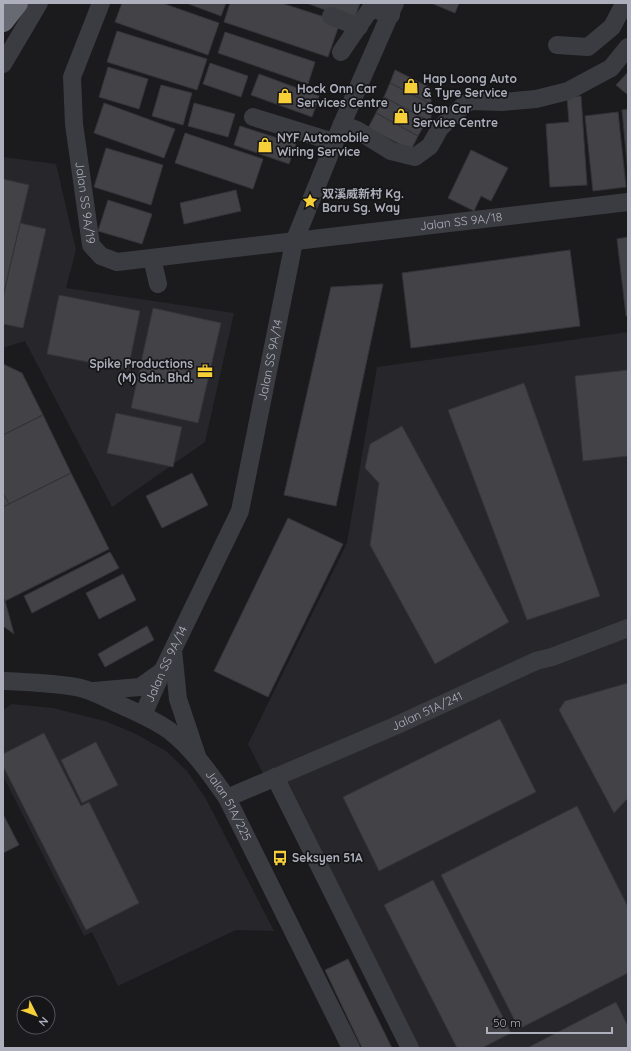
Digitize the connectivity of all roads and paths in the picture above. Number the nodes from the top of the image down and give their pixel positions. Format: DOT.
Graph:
graph roads {
  1 [pos="17,3"];
  2 [pos="39,3"];
  3 [pos="100,3"];
  4 [pos="622,8"];
  5 [pos="393,9"];
  6 [pos="331,16"];
  7 [pos="3,21"];
  8 [pos="359,27"];
  9 [pos="557,45"];
  10 [pos="628,47"];
  11 [pos="341,52"];
  12 [pos="3,64"];
  13 [pos="253,117"];
  14 [pos="342,124"];
  15 [pos="334,142"];
  16 [pos="628,202"];
  17 [pos="294,242"];
  18 [pos="152,258"];
  19 [pos="158,284"];
  20 [pos="628,628"];
  21 [pos="173,650"];
  22 [pos="162,672"];
  23 [pos="3,682"];
  24 [pos="91,691"];
  25 [pos="143,716"];
  26 [pos="198,760"];
  27 [pos="275,777"];
  28 [pos="228,798"];
  29 [pos="351,1048"];
  30 [pos="410,1048"];
  1 -- 7 [label="highway"];
  2 -- 12 [label="street"];
  3 -- 18 [label="street, Jalan SS 9A/19"];
  4 -- 9 [label="street"];
  5 -- 8 [label="street"];
  5 -- 14 [label="street, Jalan SS 9A/14"];
  6 -- 8 [label="street"];
  8 -- 11 [label="street"];
  10 -- 14 [label="street"];
  13 -- 15 [label="street"];
  14 -- 15 [label="street, Jalan SS 9A/14"];
  15 -- 17 [label="street, Jalan SS 9A/14"];
  16 -- 17 [label="street, Jalan SS 9A/18"];
  17 -- 18 [label="street, Jalan SS 9A/19"];
  17 -- 21 [label="street, Jalan SS 9A/14"];
  18 -- 19 [label="street"];
  20 -- 27 [label="street, Jalan 51A/241"];
  21 -- 22 [label="street, Jalan SS 9A/14"];
  21 -- 26 [label="street"];
  22 -- 24 [label="street"];
  22 -- 25 [label="street, Jalan SS 9A/14"];
  23 -- 24 [label="street, Jalan 51A/225"];
  24 -- 25 [label="street, Jalan 51A/225"];
  25 -- 26 [label="street, Jalan 51A/225"];
  26 -- 28 [label="street, Jalan 51A/225"];
  27 -- 28 [label="street, Jalan 51A/241"];
  27 -- 30 [label="street"];
  28 -- 29 [label="street, Jalan 51A/225"];
}
